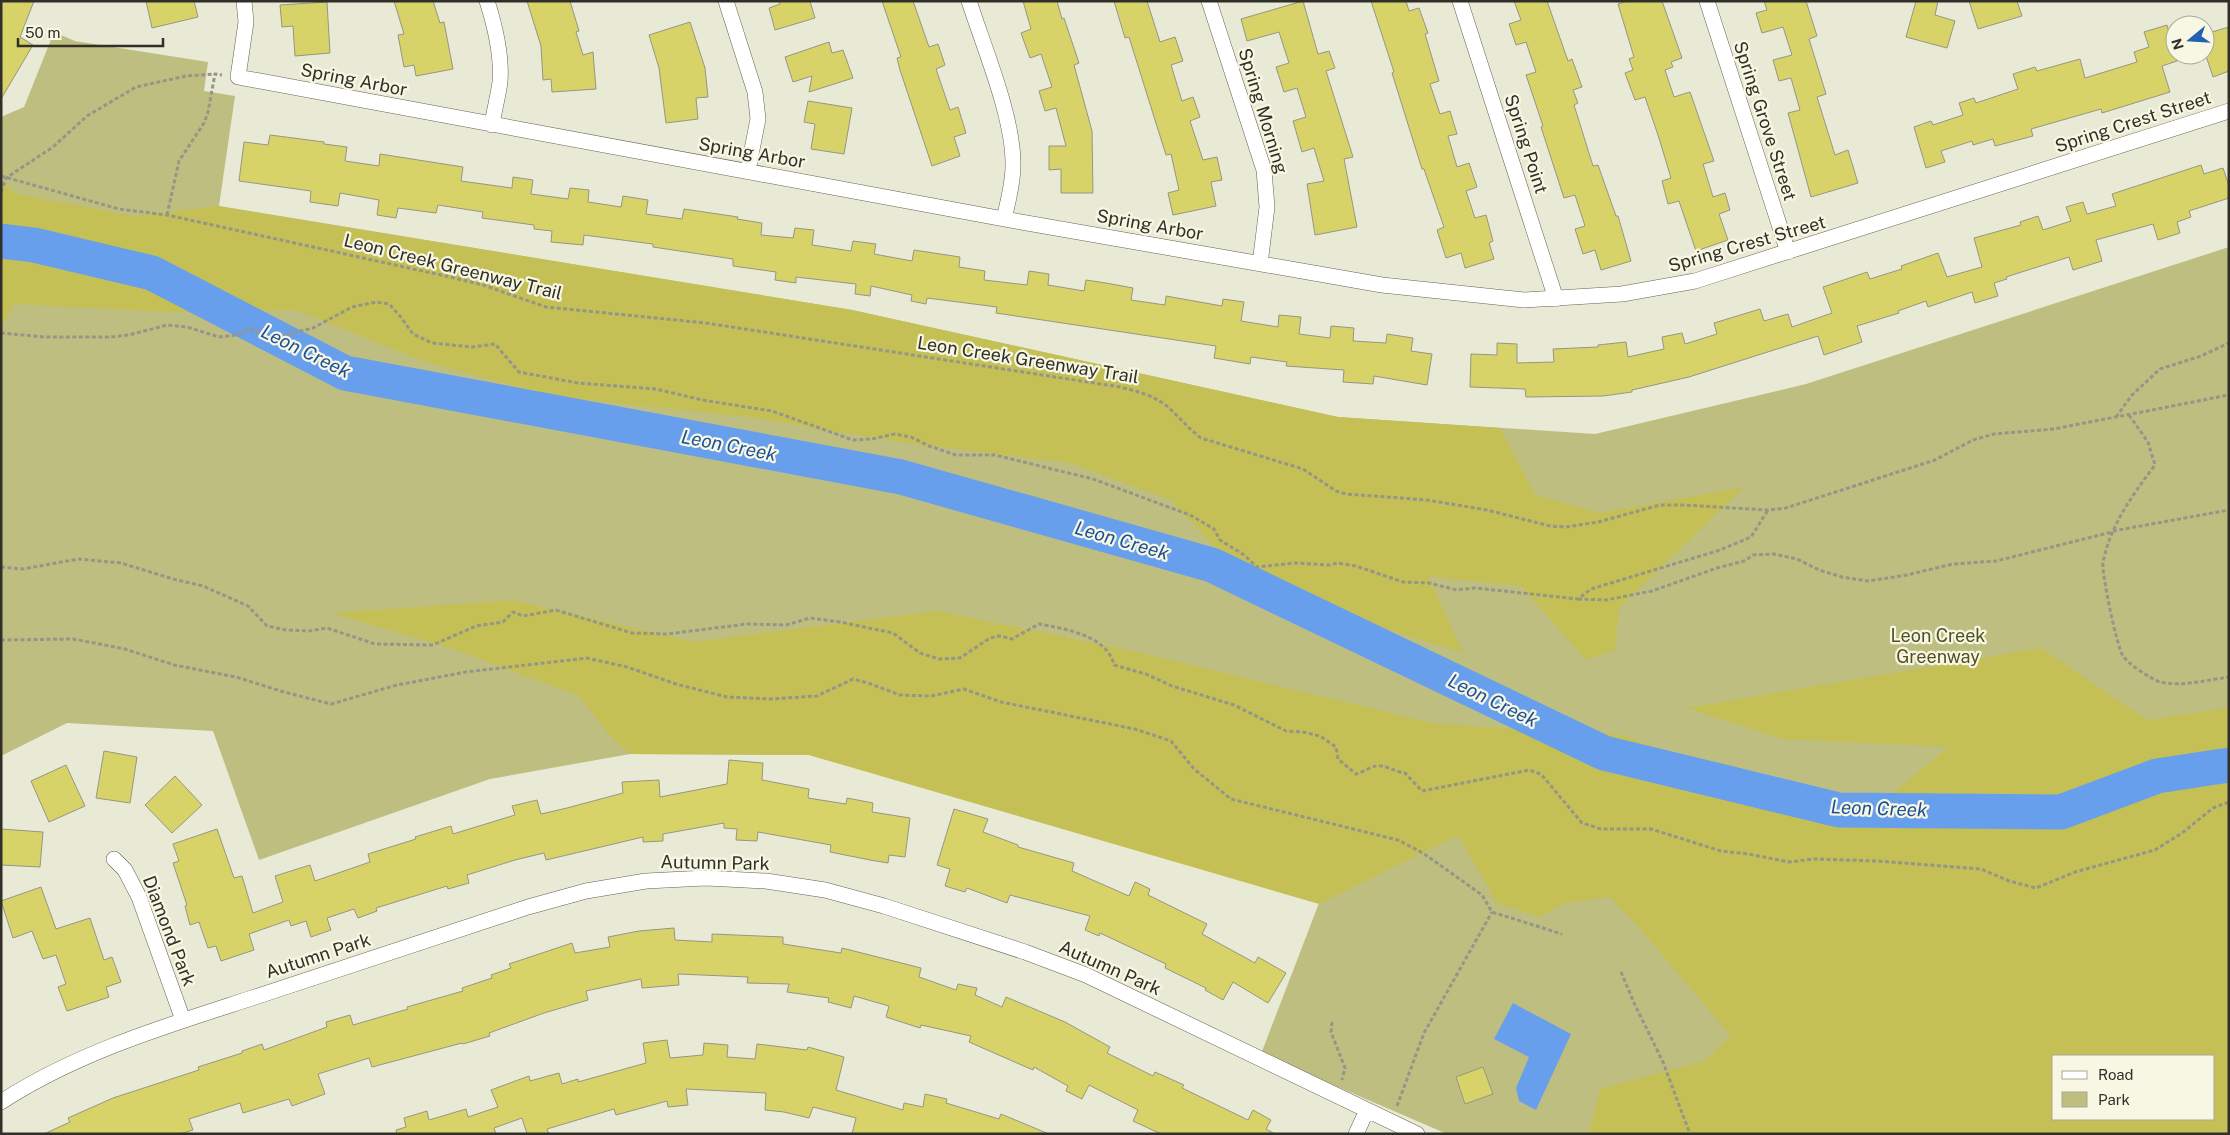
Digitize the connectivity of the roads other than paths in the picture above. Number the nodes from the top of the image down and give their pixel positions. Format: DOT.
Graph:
graph roads {
  1 [pos="244,1"];
  2 [pos="487,1"];
  3 [pos="726,1"];
  4 [pos="969,1"];
  5 [pos="1209,1"];
  6 [pos="1460,1"];
  7 [pos="1707,1"];
  8 [pos="2229,111"];
  9 [pos="492,125"];
  10 [pos="748,170"];
  11 [pos="1004,219"];
  12 [pos="1788,252"];
  13 [pos="1260,264"];
  14 [pos="1556,299"];
  15 [pos="114,859"];
  16 [pos="183,1020"];
  17 [pos="1,1102"];
  18 [pos="1367,1110"];
  19 [pos="1356,1134"];
  20 [pos="1417,1134"];
  1 -- 9 [label="street, Spring Arbor"];
  2 -- 9 [label="street"];
  3 -- 10 [label="street"];
  4 -- 11 [label="street"];
  5 -- 13 [label="street, Spring Morning"];
  6 -- 14 [label="street, Spring Point"];
  7 -- 12 [label="street, Spring Grove Street"];
  8 -- 12 [label="street, Spring Crest Street"];
  9 -- 10 [label="street, Spring Arbor"];
  10 -- 11 [label="street, Spring Arbor"];
  11 -- 13 [label="street, Spring Arbor"];
  12 -- 14 [label="street, Spring Crest Street"];
  13 -- 14 [label="street, Spring Crest Street"];
  15 -- 16 [label="street, Diamond Park"];
  16 -- 17 [label="street, Autumn Park"];
  16 -- 18 [label="street, Autumn Park"];
  18 -- 19 [label="street"];
  18 -- 20 [label="street, Autumn Park"];
}
